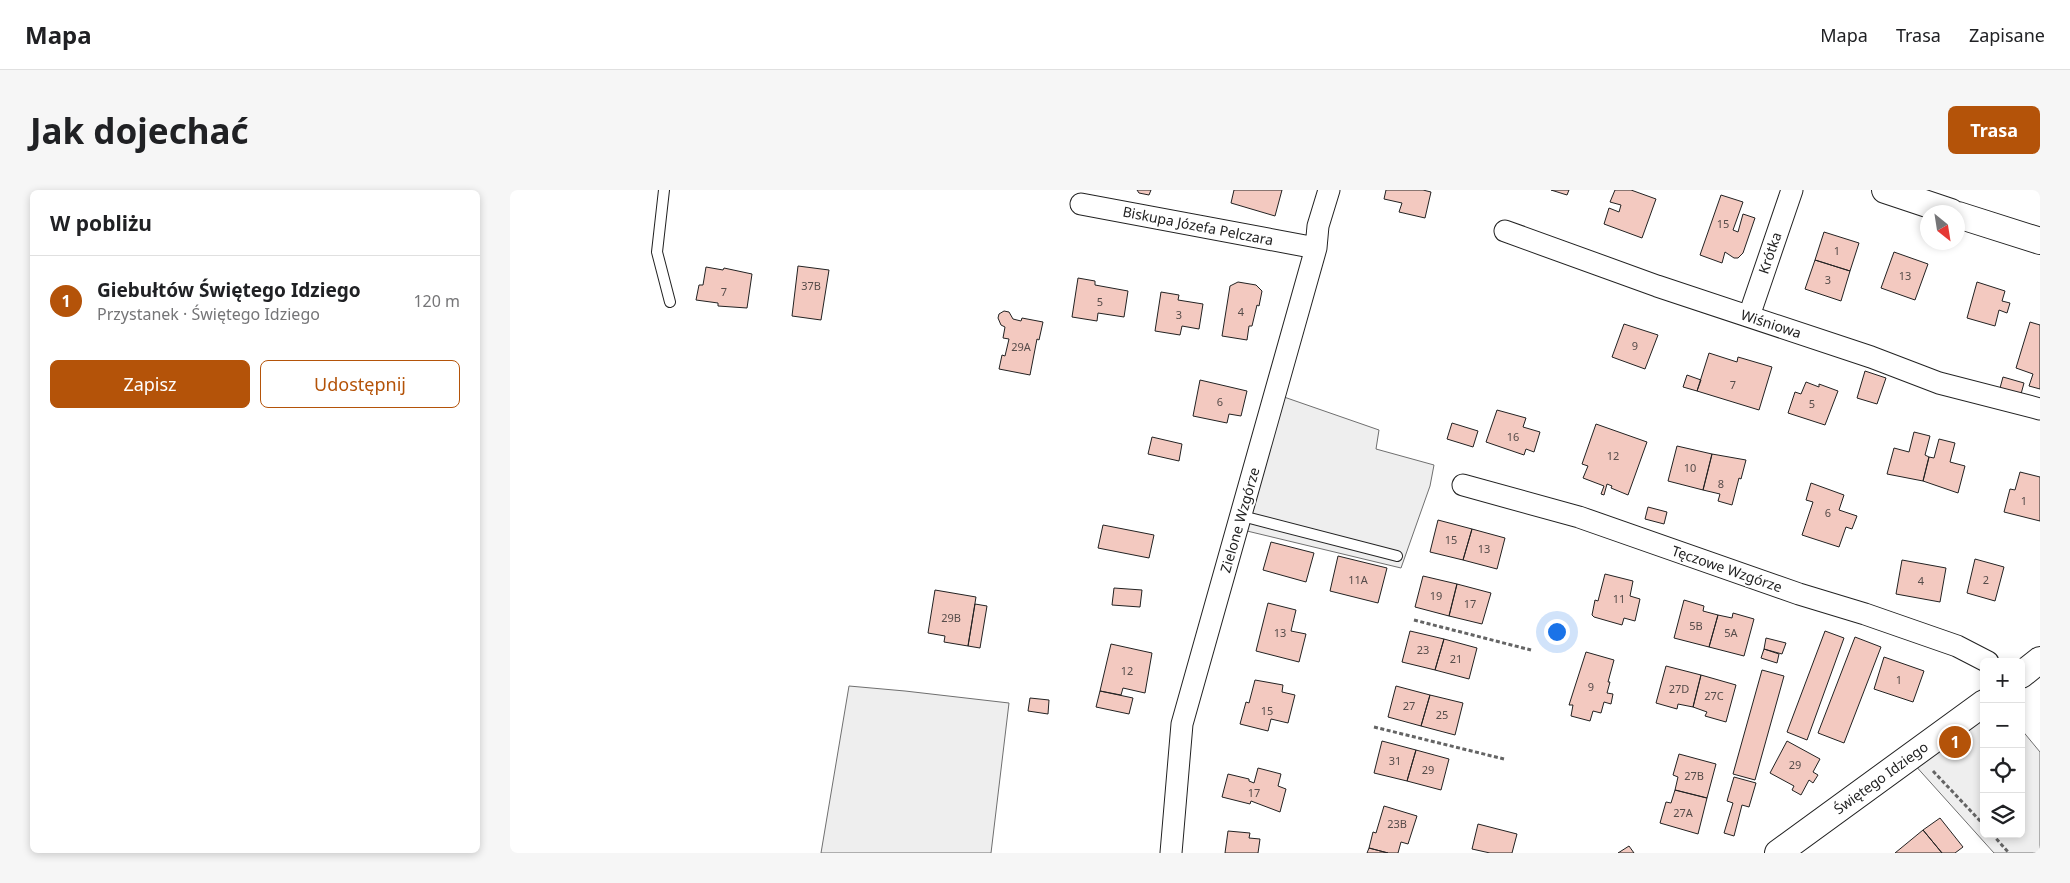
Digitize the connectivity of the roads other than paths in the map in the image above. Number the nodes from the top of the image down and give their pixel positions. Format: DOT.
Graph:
graph roads {
  1 [pos="664,190"];
  2 [pos="1329,190"];
  3 [pos="1792,190"];
  4 [pos="1885,190"];
  5 [pos="1081,204"];
  6 [pos="1930,205"];
  7 [pos="1965,217"];
  8 [pos="1505,231"];
  9 [pos="2040,241"];
  10 [pos="1316,248"];
  11 [pos="670,302"];
  12 [pos="1749,316"];
  13 [pos="2040,409"];
  14 [pos="1463,485"];
  15 [pos="1242,516"];
  16 [pos="1397,556"];
  17 [pos="1980,658"];
  18 [pos="2040,660"];
  19 [pos="2025,673"];
  20 [pos="1980,706"];
  21 [pos="1171,853"];
  22 [pos="1778,853"];
  1 -- 11 [label="lane"];
  2 -- 10 [label="street, Zielone Wzgórze"];
  3 -- 12 [label="street, Krótka"];
  4 -- 6 [label="street"];
  5 -- 10 [label="street, Biskupa Józefa Pelczara"];
  7 -- 9 [label="street"];
  8 -- 12 [label="street, Wiśniowa"];
  10 -- 15 [label="street, Zielone Wzgórze"];
  12 -- 13 [label="street, Wiśniowa"];
  14 -- 17 [label="street, Tęczowe Wzgórze"];
  15 -- 16 [label="lane"];
  15 -- 21 [label="street, Zielone Wzgórze"];
  18 -- 19 [label="street"];
  20 -- 22 [label="street, Świętego Idziego"];
}
